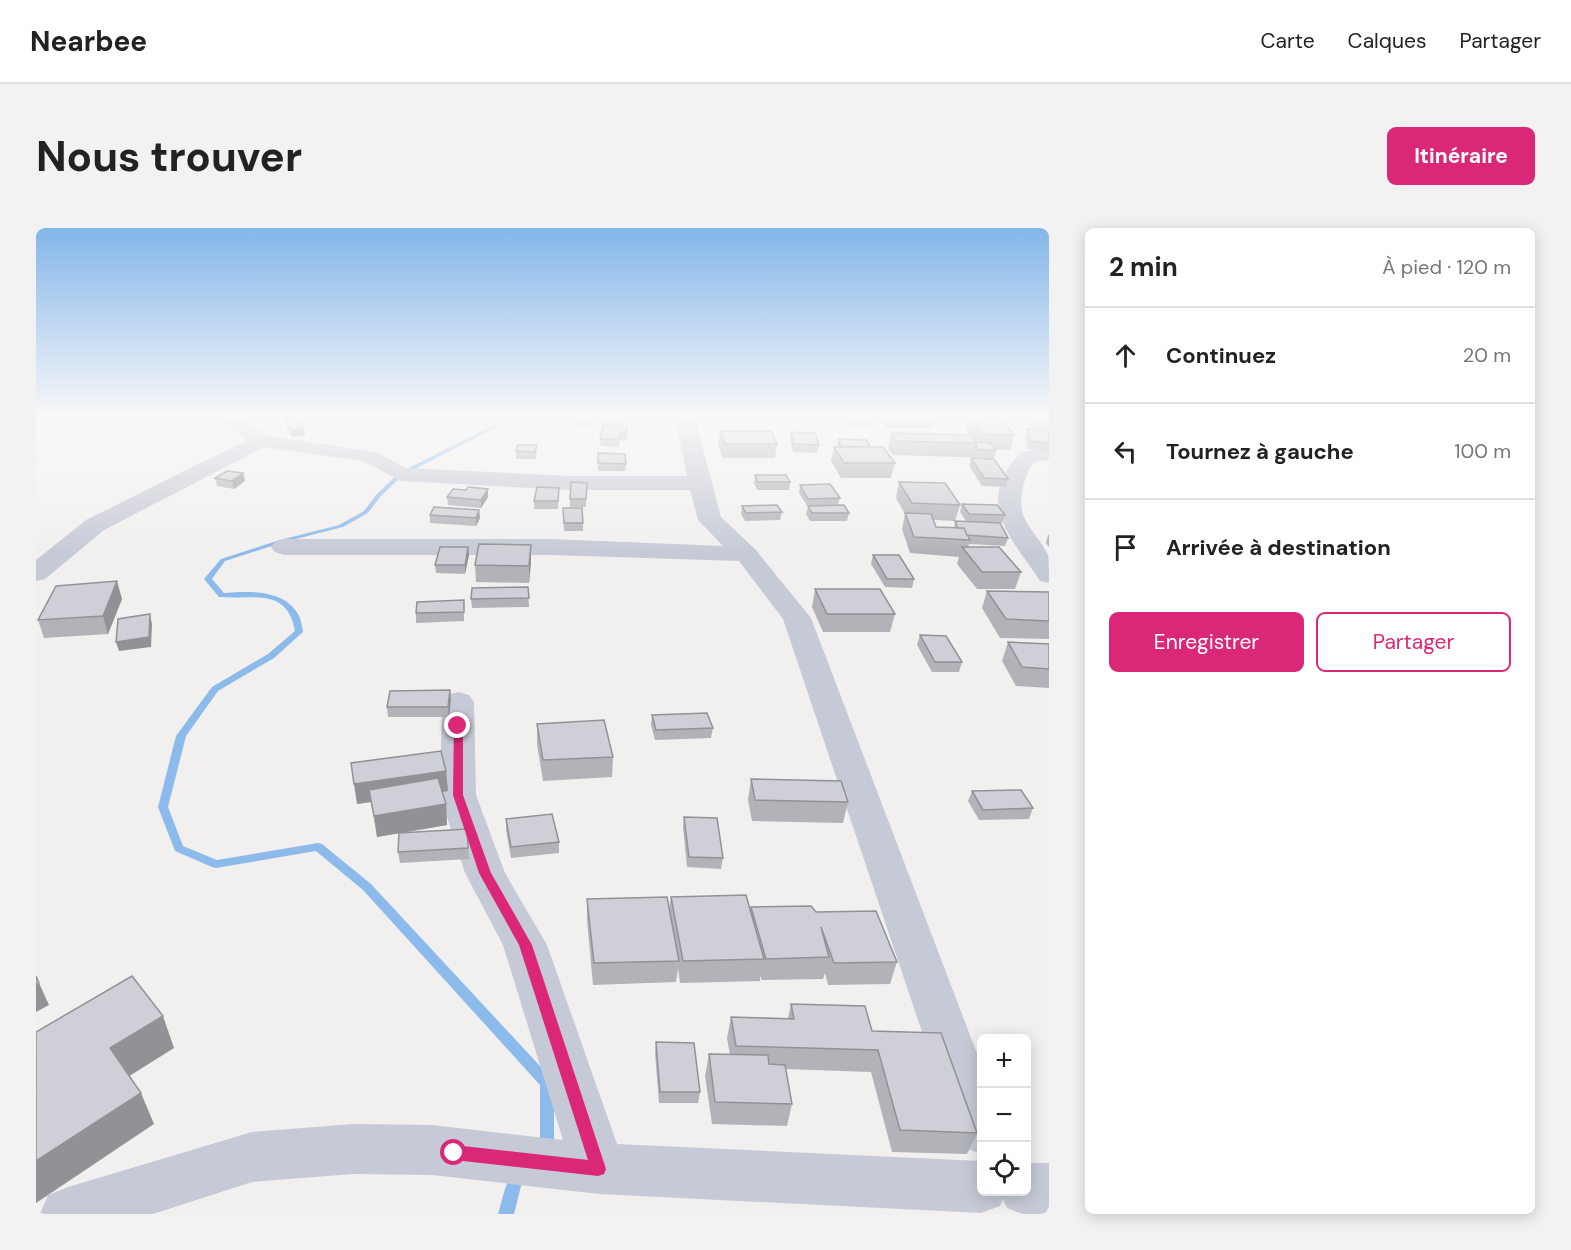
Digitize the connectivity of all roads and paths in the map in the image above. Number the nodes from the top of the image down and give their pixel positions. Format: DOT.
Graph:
graph roads {
  1 [pos="221,461"];
  2 [pos="378,461"];
  3 [pos="694,461"];
  4 [pos="1022,461"];
  5 [pos="699,483"];
  6 [pos="284,547"];
  7 [pos="746,554"];
  8 [pos="36,573"];
  9 [pos="1049,575"];
  10 [pos="458,702"];
  11 [pos="977,1119"];
  12 [pos="581,1166"];
  13 [pos="977,1187"];
  14 [pos="1031,1189"];
  15 [pos="1049,1189"];
  16 [pos="68,1214"];
  1 -- 8 [label="street"];
  2 -- 5 [label="street"];
  3 -- 5 [label="street"];
  4 -- 9 [label="street"];
  5 -- 7 [label="street"];
  6 -- 7 [label="street"];
  7 -- 11 [label="street"];
  10 -- 12 [label="street"];
  12 -- 13 [label="street"];
  12 -- 16 [label="street"];
  14 -- 15 [label="street"];
}
